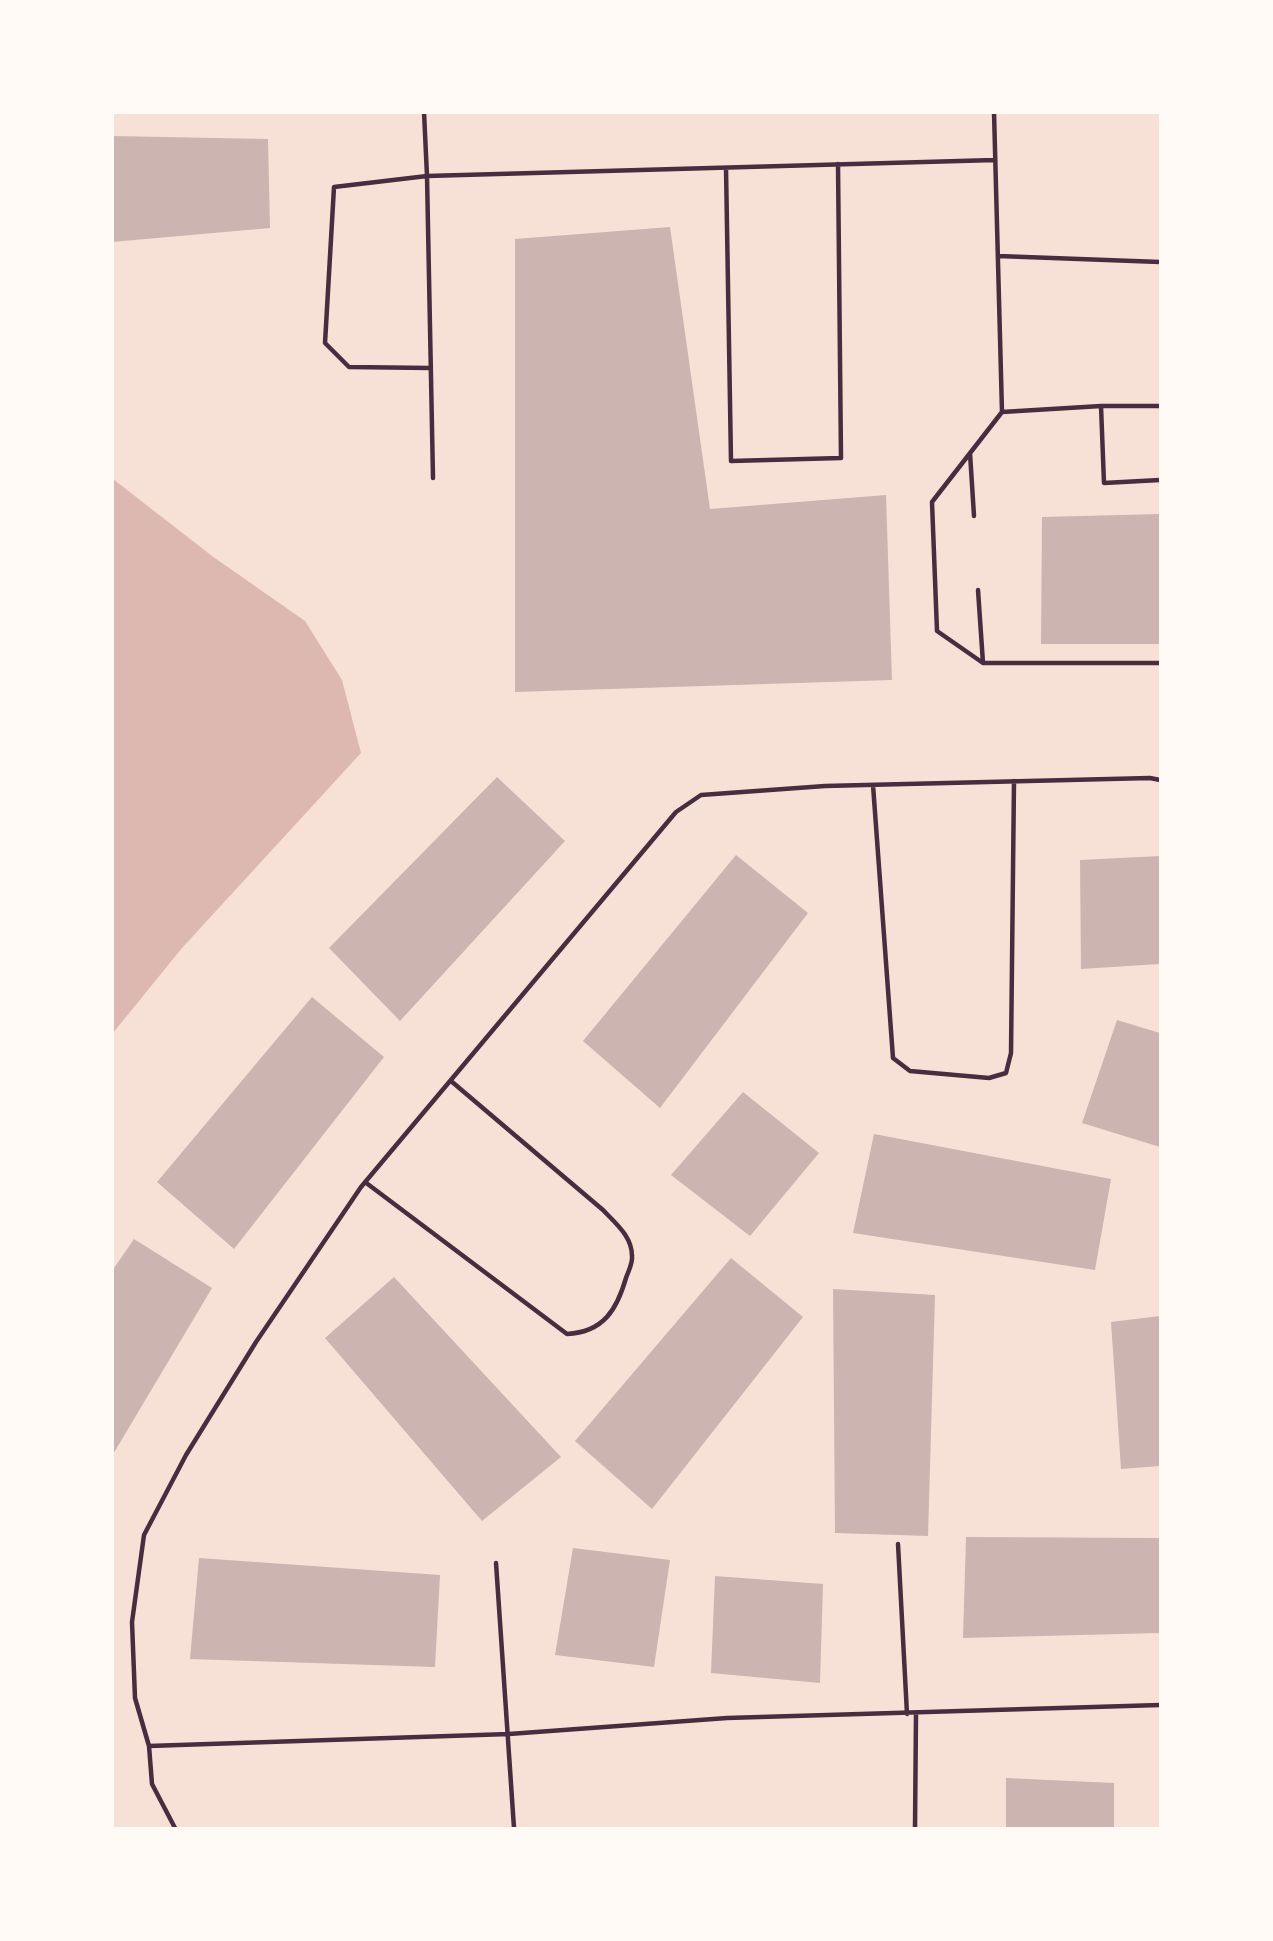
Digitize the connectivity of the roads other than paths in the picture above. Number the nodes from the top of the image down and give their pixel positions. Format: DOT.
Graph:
graph roads {
  1 [pos="424,112"];
  2 [pos="994,112"];
  3 [pos="996,160"];
  4 [pos="838,164"];
  5 [pos="726,168"];
  6 [pos="427,176"];
  7 [pos="998,256"];
  8 [pos="1161,262"];
  9 [pos="430,368"];
  10 [pos="1101,405"];
  11 [pos="1161,405"];
  12 [pos="1002,412"];
  13 [pos="970,453"];
  14 [pos="433,478"];
  15 [pos="1161,480"];
  16 [pos="974,516"];
  17 [pos="978,590"];
  18 [pos="983,663"];
  19 [pos="1161,663"];
  20 [pos="1161,780"];
  21 [pos="1014,782"];
  22 [pos="873,785"];
  23 [pos="451,1081"];
  24 [pos="365,1182"];
  25 [pos="898,1544"];
  26 [pos="496,1563"];
  27 [pos="1161,1705"];
  28 [pos="907,1714"];
  29 [pos="916,1714"];
  30 [pos="508,1734"];
  31 [pos="149,1746"];
  32 [pos="175,1828"];
  33 [pos="514,1828"];
  34 [pos="915,1828"];
  1 -- 6 [label="lane"];
  2 -- 3 [label="lane"];
  3 -- 4 [label="lane"];
  3 -- 7 [label="lane"];
  4 -- 5 [label="lane"];
  4 -- 5 [label="lane"];
  5 -- 6 [label="lane"];
  6 -- 9 [label="lane"];
  6 -- 9 [label="lane"];
  7 -- 8 [label="lane"];
  7 -- 12 [label="lane"];
  9 -- 14 [label="lane"];
  10 -- 11 [label="lane"];
  10 -- 12 [label="lane"];
  10 -- 15 [label="lane"];
  12 -- 13 [label="lane"];
  13 -- 16 [label="lane"];
  13 -- 18 [label="lane"];
  17 -- 18 [label="lane"];
  18 -- 19 [label="lane"];
  20 -- 21 [label="lane"];
  21 -- 22 [label="lane"];
  21 -- 22 [label="lane"];
  22 -- 23 [label="lane"];
  23 -- 24 [label="lane"];
  23 -- 24 [label="lane"];
  24 -- 31 [label="lane"];
  25 -- 28 [label="lane"];
  26 -- 30 [label="lane"];
  27 -- 29 [label="lane"];
  28 -- 29 [label="lane"];
  28 -- 30 [label="lane"];
  29 -- 34 [label="lane"];
  30 -- 31 [label="lane"];
  30 -- 33 [label="lane"];
  31 -- 32 [label="lane"];
}
